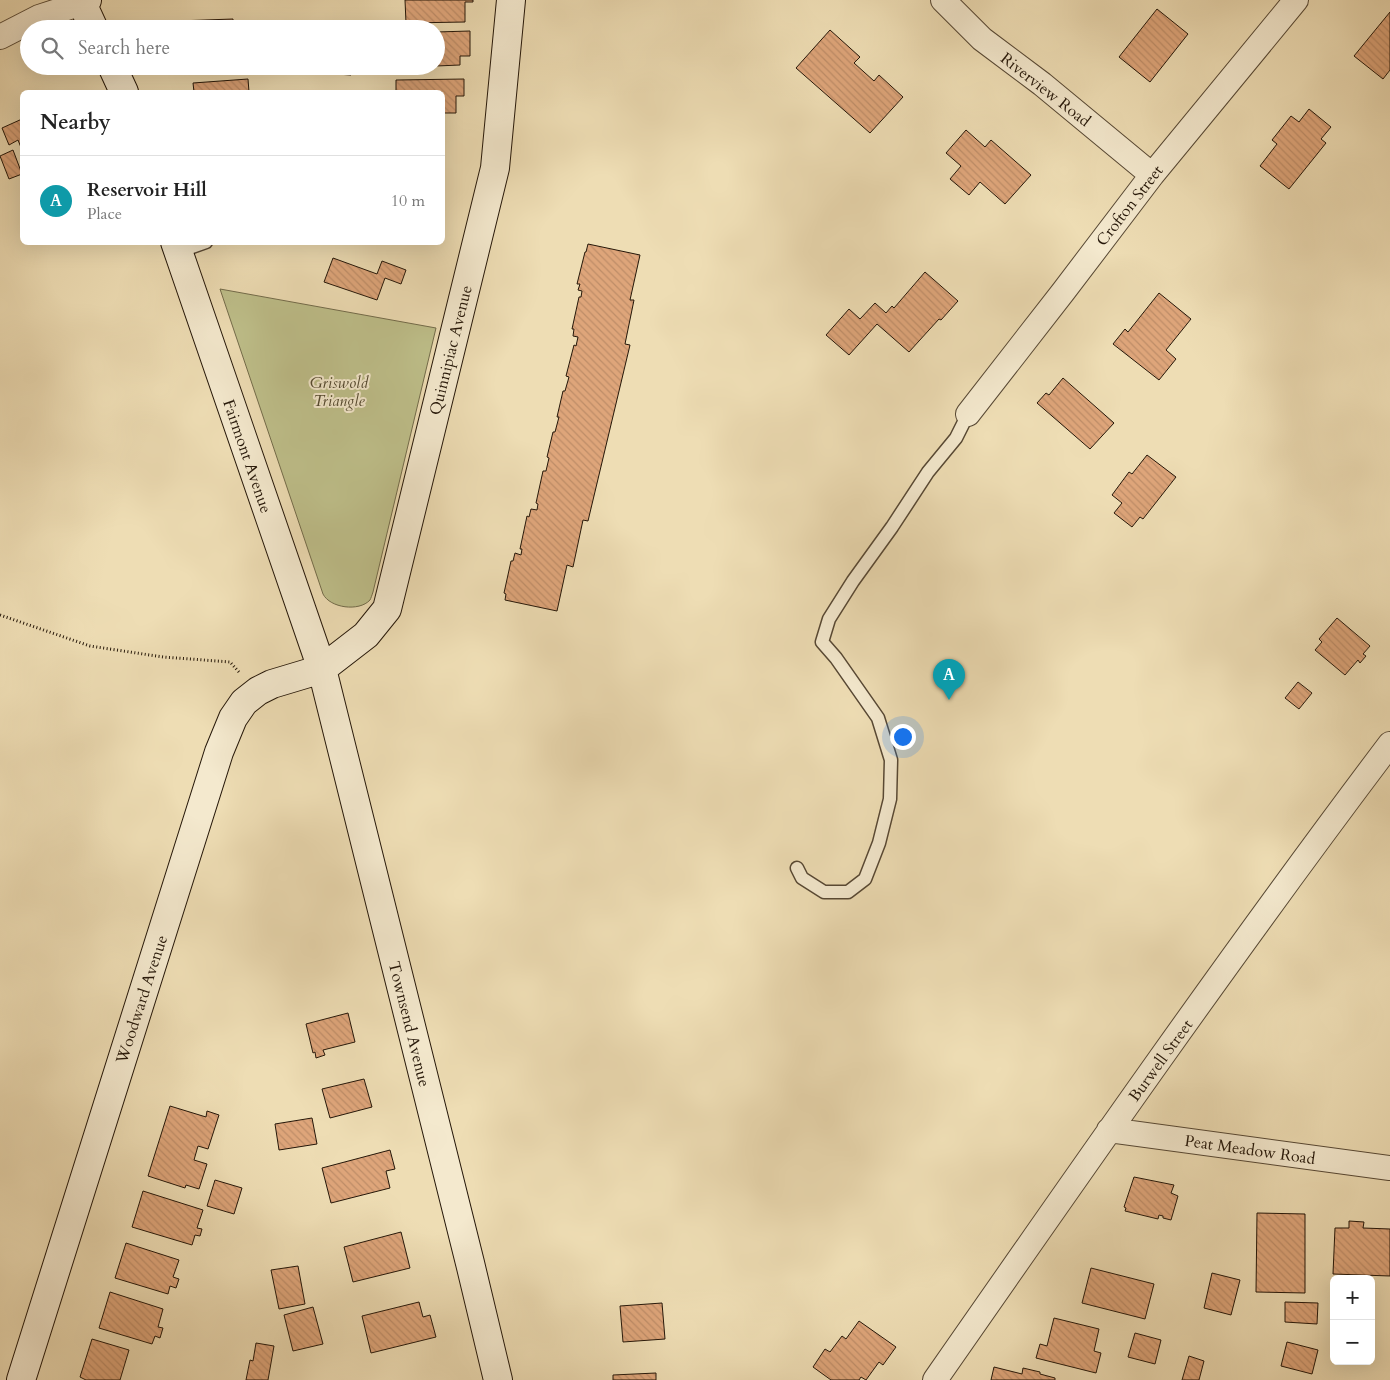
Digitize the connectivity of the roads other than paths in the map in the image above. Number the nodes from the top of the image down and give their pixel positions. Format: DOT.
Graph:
graph roads {
  1 [pos="511,0"];
  2 [pos="943,0"];
  3 [pos="1296,0"];
  4 [pos="84,1"];
  5 [pos="33,20"];
  6 [pos="91,20"];
  7 [pos="20,26"];
  8 [pos="0,36"];
  9 [pos="116,75"];
  10 [pos="123,90"];
  11 [pos="1152,175"];
  12 [pos="177,247"];
  13 [pos="968,414"];
  14 [pos="322,669"];
  15 [pos="1390,744"];
  16 [pos="797,868"];
  17 [pos="1109,1130"];
  18 [pos="1390,1168"];
  19 [pos="21,1380"];
  20 [pos="498,1380"];
  21 [pos="935,1380"];
  1 -- 14 [label="main road, Quinnipiac Avenue"];
  2 -- 11 [label="street, Riverview Road"];
  3 -- 11 [label="street, Crofton Street"];
  4 -- 5 [label="street"];
  4 -- 6 [label="main road"];
  7 -- 8 [label="street"];
  9 -- 10 [label="main road"];
  11 -- 13 [label="street, Crofton Street"];
  12 -- 14 [label="main road, Fairmont Avenue"];
  13 -- 16 [label="lane"];
  14 -- 19 [label="main road, Woodward Avenue"];
  14 -- 20 [label="main road, Townsend Avenue"];
  15 -- 17 [label="street, Burwell Street"];
  17 -- 18 [label="street, Peat Meadow Road"];
  17 -- 21 [label="street, Burwell Street"];
}
